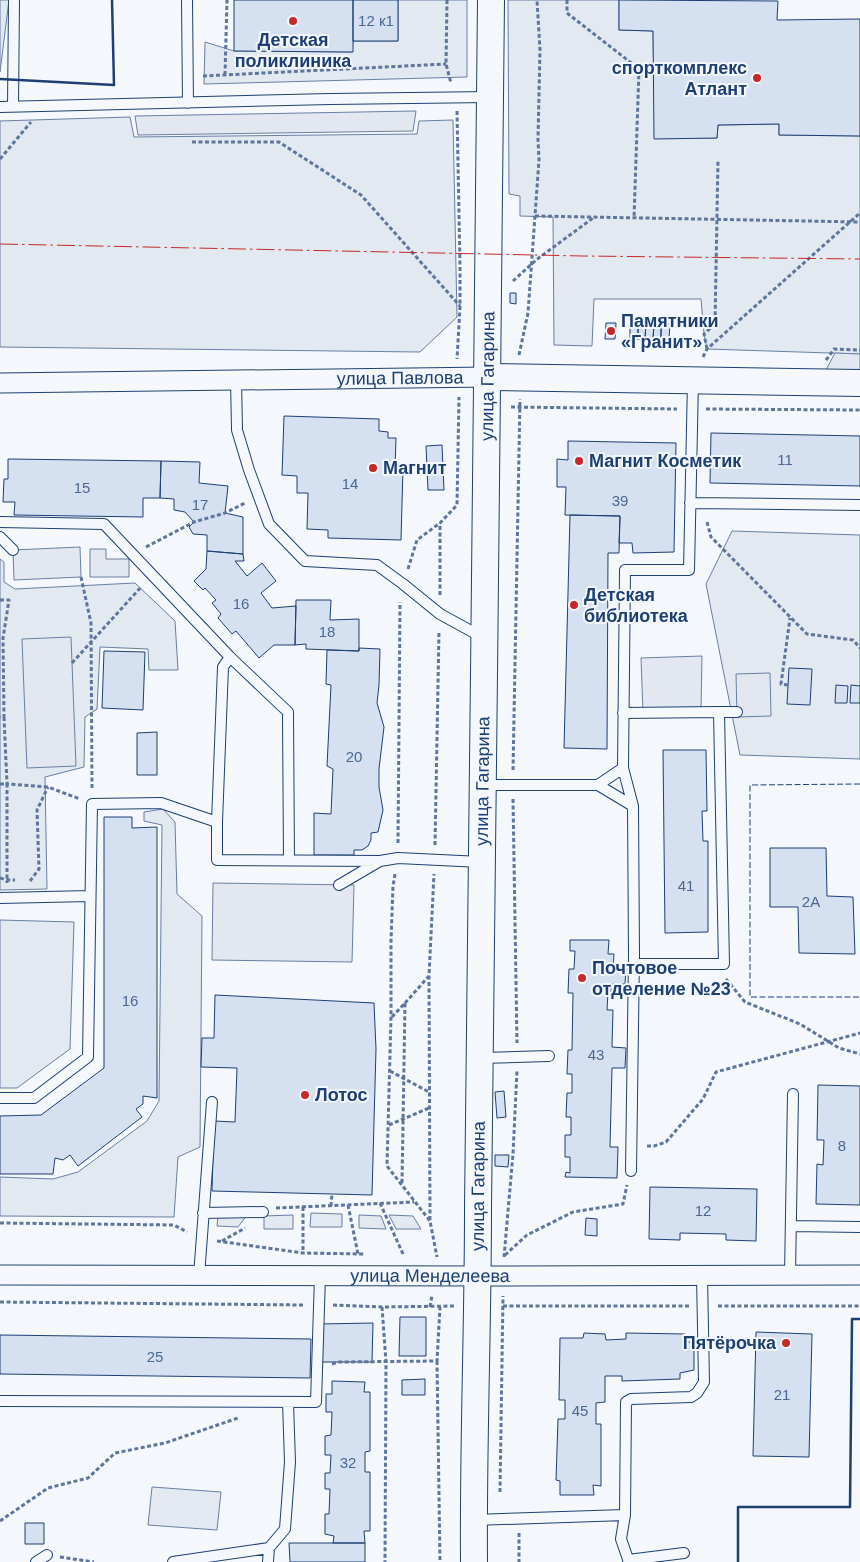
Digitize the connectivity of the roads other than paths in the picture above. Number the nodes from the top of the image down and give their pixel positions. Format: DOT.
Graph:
graph roads {
  1 [pos="14,0"];
  2 [pos="187,0"];
  3 [pos="491,0"];
  4 [pos="491,97"];
  5 [pos="188,103"];
  6 [pos="0,107"];
  7 [pos="14,107"];
  8 [pos="489,378"];
  9 [pos="236,380"];
  10 [pos="693,381"];
  11 [pos="0,383"];
  12 [pos="860,383"];
  13 [pos="690,503"];
  14 [pos="860,505"];
  15 [pos="0,522"];
  16 [pos="0,537"];
  17 [pos="13,550"];
  18 [pos="485,639"];
  19 [pos="230,657"];
  20 [pos="719,712"];
  21 [pos="737,712"];
  22 [pos="623,713"];
  23 [pos="623,768"];
  24 [pos="483,785"];
  25 [pos="598,785"];
  26 [pos="633,806"];
  27 [pos="218,822"];
  28 [pos="289,860"];
  29 [pos="380,860"];
  30 [pos="481,862"];
  31 [pos="339,885"];
  32 [pos="90,896"];
  33 [pos="4,898"];
  34 [pos="634,964"];
  35 [pos="549,1056"];
  36 [pos="479,1058"];
  37 [pos="793,1094"];
  38 [pos="0,1098"];
  39 [pos="212,1102"];
  40 [pos="631,1171"];
  41 [pos="263,1212"];
  42 [pos="203,1213"];
  43 [pos="791,1226"];
  44 [pos="860,1227"];
  45 [pos="478,1266"];
  46 [pos="0,1275"];
  47 [pos="702,1275"];
  48 [pos="790,1275"];
  49 [pos="860,1275"];
  50 [pos="198,1276"];
  51 [pos="320,1276"];
  52 [pos="0,1401"];
  53 [pos="288,1402"];
  54 [pos="625,1515"];
  55 [pos="474,1520"];
  56 [pos="269,1548"];
  57 [pos="684,1553"];
  58 [pos="47,1555"];
  59 [pos="629,1561"];
  60 [pos="36,1562"];
  61 [pos="173,1562"];
  62 [pos="268,1562"];
  63 [pos="474,1562"];
  1 -- 7 [label="lane"];
  2 -- 5 [label="lane"];
  3 -- 4 [label="main road, улица Гагарина"];
  4 -- 5 [label="lane"];
  4 -- 8 [label="main road, улица Гагарина"];
  5 -- 7 [label="lane"];
  6 -- 7 [label="lane"];
  8 -- 9 [label="street, улица Павлова"];
  8 -- 10 [label="main road, улица Павлова"];
  8 -- 18 [label="main road, улица Гагарина"];
  9 -- 11 [label="street, улица Павлова"];
  9 -- 18 [label="lane"];
  10 -- 12 [label="main road, улица Павлова"];
  10 -- 13 [label="lane"];
  13 -- 14 [label="lane"];
  13 -- 22 [label="lane"];
  15 -- 19 [label="lane"];
  16 -- 17 [label="lane"];
  18 -- 24 [label="main road, улица Гагарина"];
  19 -- 27 [label="lane"];
  19 -- 28 [label="lane"];
  20 -- 21 [label="lane"];
  20 -- 22 [label="lane"];
  20 -- 34 [label="lane"];
  22 -- 23 [label="lane"];
  23 -- 25 [label="lane"];
  23 -- 26 [label="lane"];
  24 -- 25 [label="lane"];
  24 -- 30 [label="main road, улица Гагарина"];
  25 -- 26 [label="lane"];
  26 -- 34 [label="lane"];
  27 -- 28 [label="lane"];
  27 -- 32 [label="lane"];
  28 -- 29 [label="lane"];
  29 -- 30 [label="lane"];
  29 -- 31 [label="lane"];
  30 -- 36 [label="main road, улица Гагарина"];
  32 -- 33 [label="lane"];
  32 -- 38 [label="lane"];
  34 -- 40 [label="lane"];
  35 -- 36 [label="lane"];
  36 -- 45 [label="main road, улица Гагарина"];
  37 -- 43 [label="lane"];
  39 -- 42 [label="lane"];
  41 -- 42 [label="lane"];
  42 -- 50 [label="lane"];
  43 -- 44 [label="lane"];
  43 -- 48 [label="lane"];
  45 -- 47 [label="street, улица Менделеева"];
  45 -- 51 [label="street, улица Менделеева"];
  45 -- 55 [label="main road, улица Гагарина"];
  46 -- 50 [label="street, улица Менделеева"];
  47 -- 48 [label="street, улица Менделеева"];
  47 -- 54 [label="lane"];
  48 -- 49 [label="street, улица Менделеева"];
  50 -- 51 [label="street, улица Менделеева"];
  51 -- 53 [label="lane"];
  52 -- 53 [label="lane"];
  53 -- 56 [label="lane"];
  54 -- 55 [label="lane"];
  54 -- 59 [label="lane"];
  55 -- 63 [label="main road, улица Гагарина"];
  56 -- 61 [label="lane"];
  56 -- 62 [label="lane"];
  57 -- 59 [label="lane"];
  58 -- 60 [label="lane"];
}
